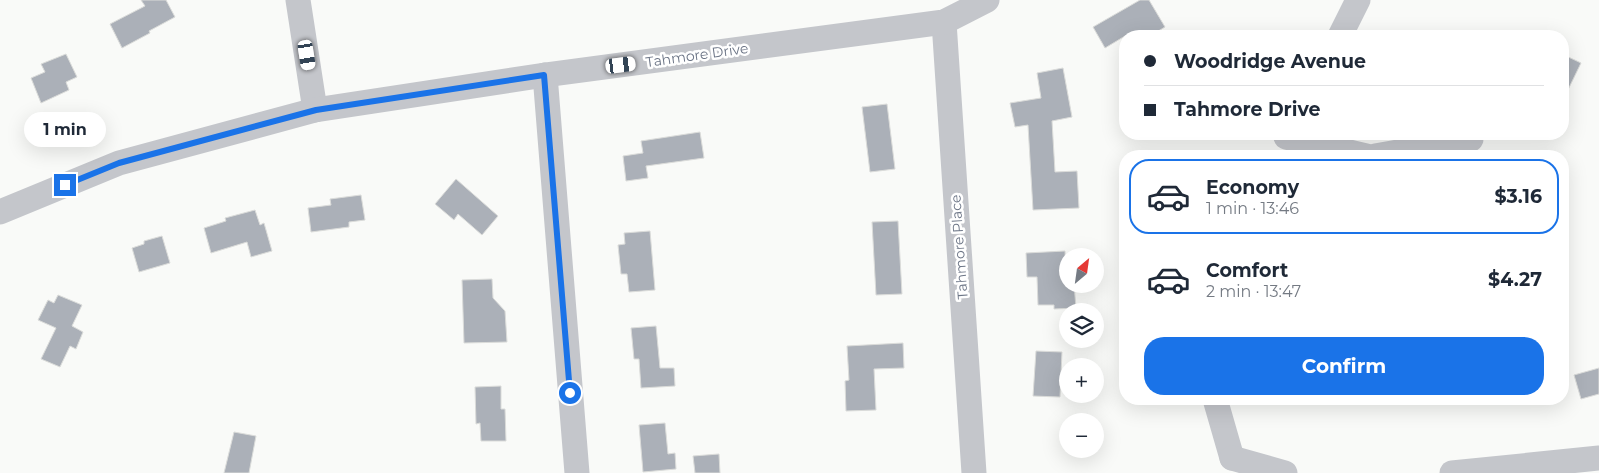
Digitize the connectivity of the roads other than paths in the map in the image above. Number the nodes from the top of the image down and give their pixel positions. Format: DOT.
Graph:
graph roads {
  1 [pos="298,0"];
  2 [pos="987,0"];
  3 [pos="1358,0"];
  4 [pos="944,22"];
  5 [pos="1343,30"];
  6 [pos="544,75"];
  7 [pos="316,110"];
  8 [pos="1465,140"];
  9 [pos="1283,142"];
  10 [pos="1330,150"];
  11 [pos="1409,150"];
  12 [pos="0,212"];
  13 [pos="1216,405"];
  14 [pos="1599,458"];
  15 [pos="1227,466"];
  16 [pos="577,473"];
  17 [pos="974,473"];
  18 [pos="1285,473"];
  19 [pos="1452,473"];
  1 -- 7 [label="street"];
  2 -- 4 [label="street, Tahmore Drive"];
  3 -- 5 [label="street"];
  4 -- 6 [label="street, Tahmore Drive"];
  4 -- 17 [label="street, Tahmore Place"];
  6 -- 7 [label="street, Tahmore Drive"];
  6 -- 16 [label="street"];
  7 -- 12 [label="street, Tahmore Drive"];
  8 -- 11 [label="street"];
  9 -- 10 [label="street"];
  13 -- 15 [label="street"];
  14 -- 19 [label="street"];
  15 -- 18 [label="street"];
}
